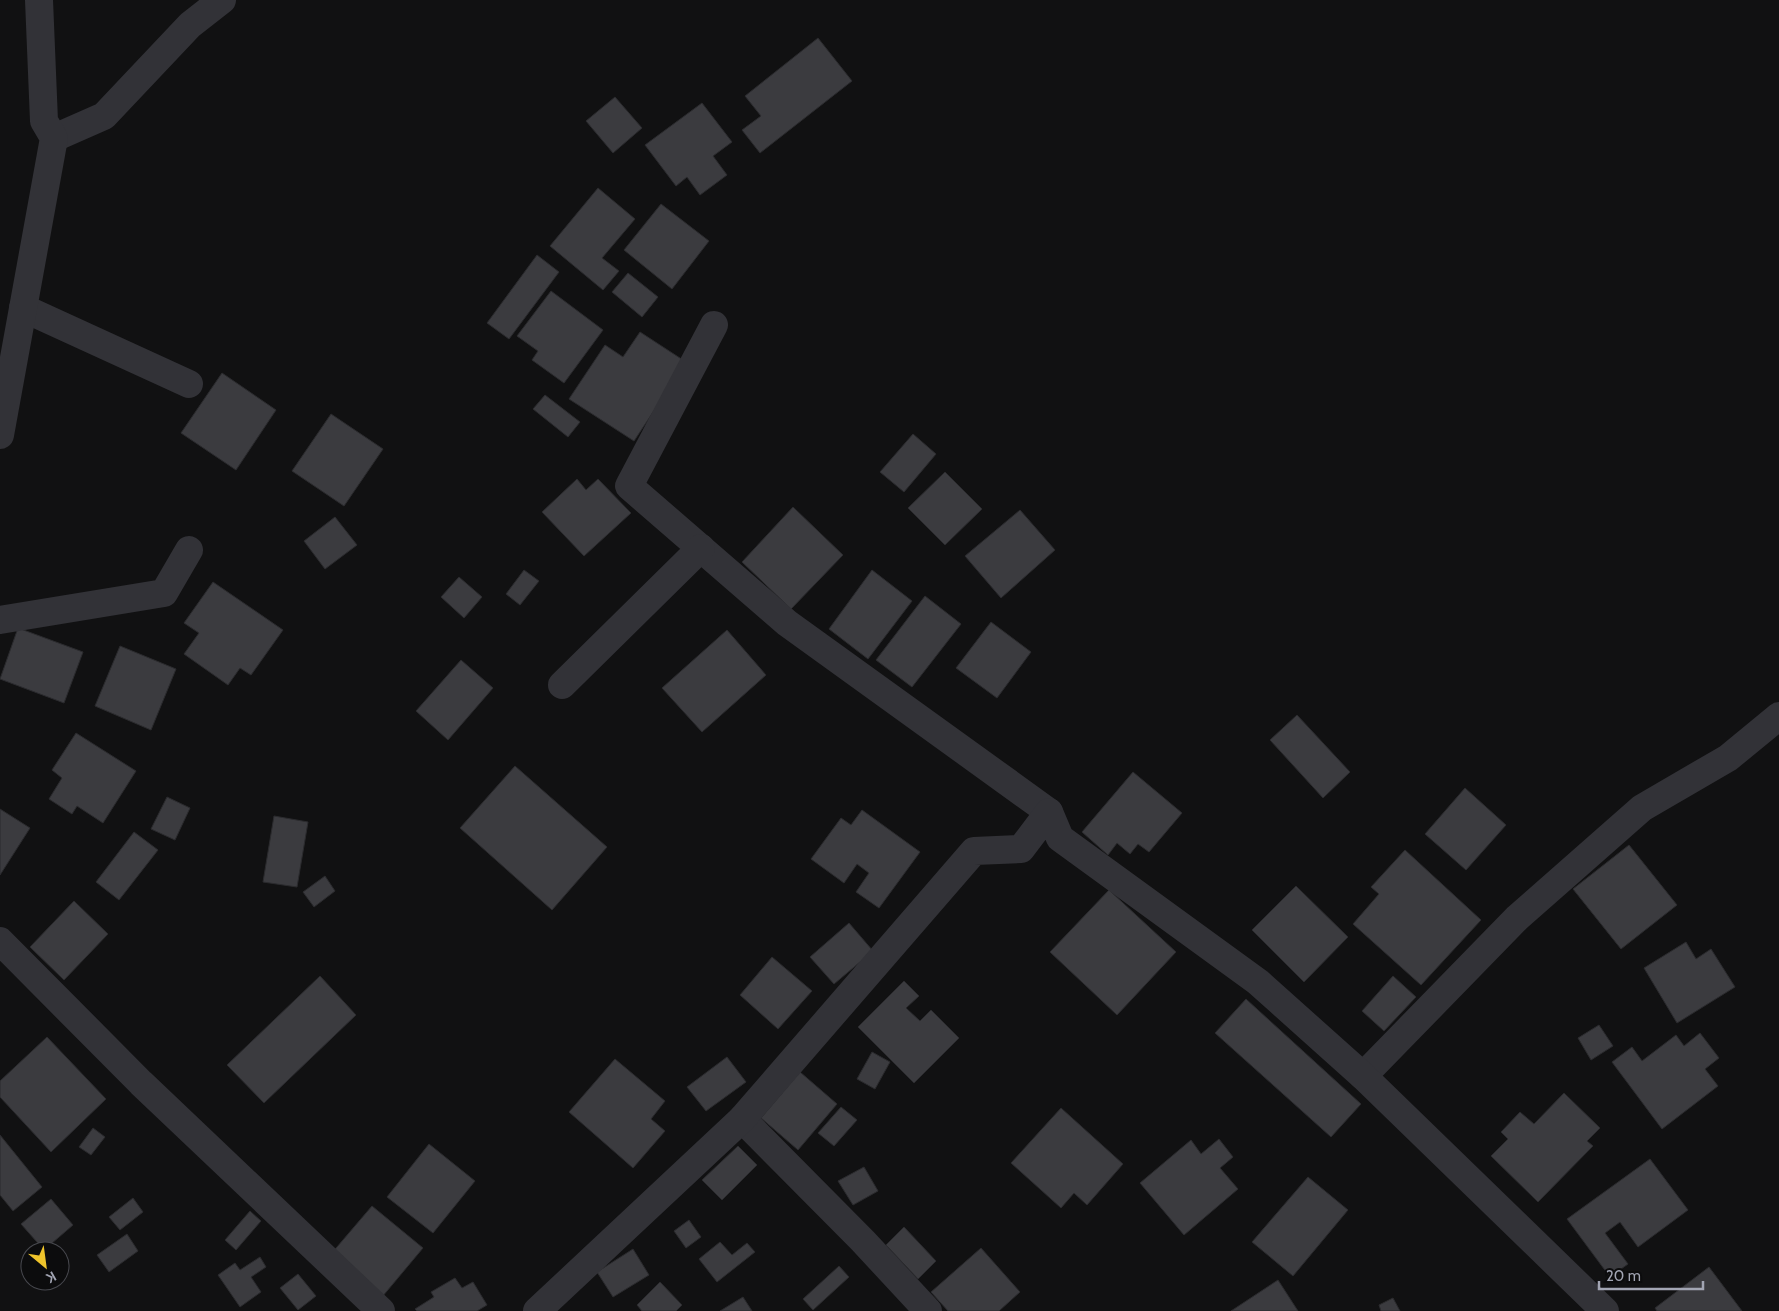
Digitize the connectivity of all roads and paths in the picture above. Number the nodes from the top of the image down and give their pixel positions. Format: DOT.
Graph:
graph roads {
  1 [pos="39,0"];
  2 [pos="222,0"];
  3 [pos="54,138"];
  4 [pos="23,308"];
  5 [pos="714,325"];
  6 [pos="189,384"];
  7 [pos="0,434"];
  8 [pos="702,548"];
  9 [pos="189,550"];
  10 [pos="0,620"];
  11 [pos="562,685"];
  12 [pos="1779,716"];
  13 [pos="1049,812"];
  14 [pos="0,942"];
  15 [pos="1363,1076"];
  16 [pos="742,1119"];
  17 [pos="382,1311"];
  18 [pos="537,1311"];
  19 [pos="928,1311"];
  20 [pos="1605,1311"];
  1 -- 3 [label="street"];
  2 -- 3 [label="street"];
  3 -- 4 [label="street"];
  4 -- 6 [label="street"];
  4 -- 7 [label="street"];
  5 -- 8 [label="street"];
  8 -- 11 [label="street"];
  8 -- 13 [label="street"];
  9 -- 10 [label="street"];
  12 -- 15 [label="street"];
  13 -- 15 [label="street"];
  13 -- 16 [label="street"];
  14 -- 17 [label="street"];
  15 -- 20 [label="street"];
  16 -- 18 [label="street"];
  16 -- 19 [label="street"];
}
